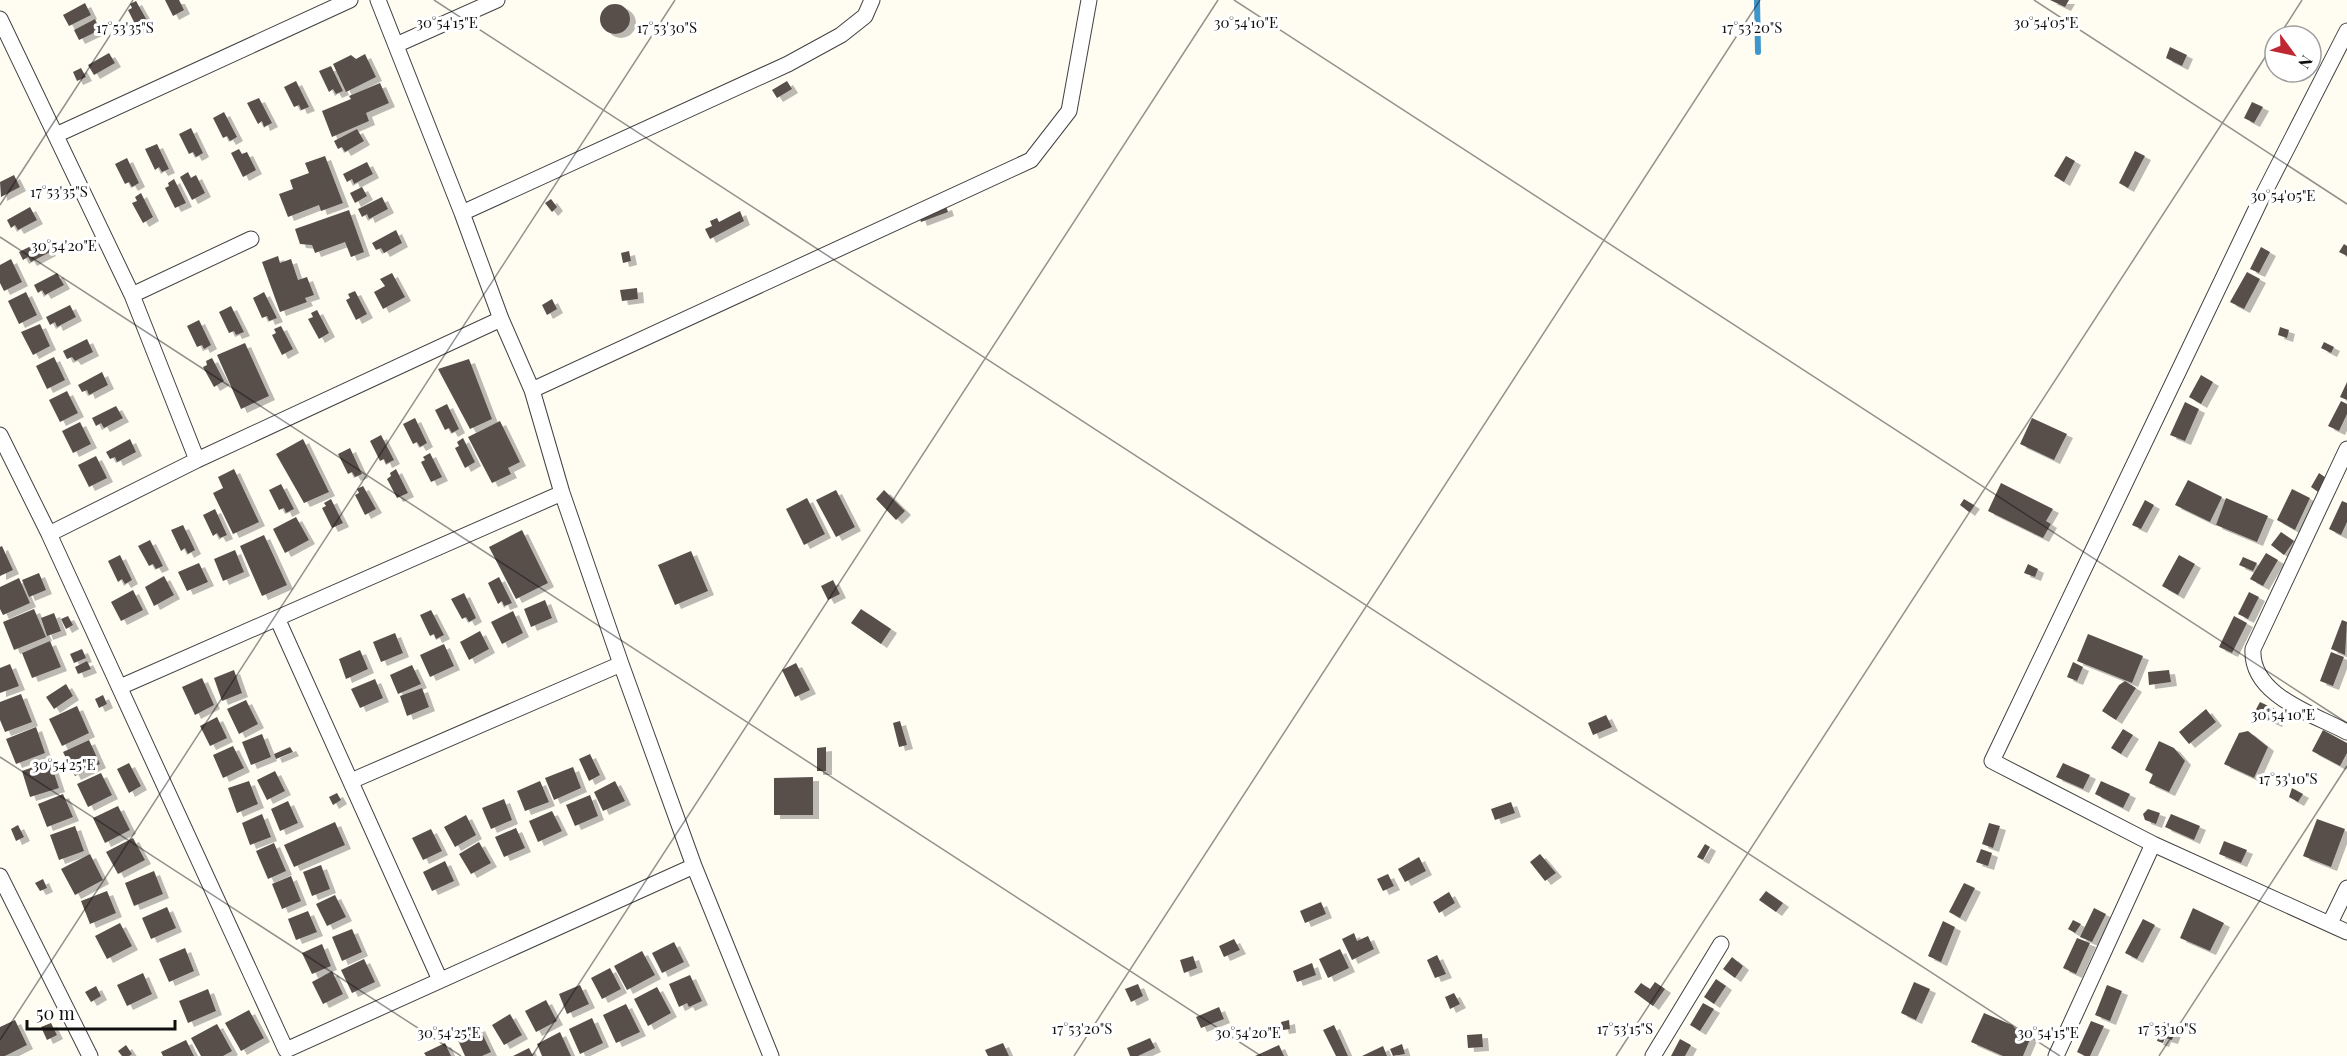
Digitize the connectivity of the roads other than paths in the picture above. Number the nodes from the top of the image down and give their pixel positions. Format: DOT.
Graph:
graph roads {
  1 [pos="350,0"];
  2 [pos="378,0"];
  3 [pos="497,0"];
  4 [pos="873,0"];
  5 [pos="1089,0"];
  6 [pos="0,19"];
  7 [pos="2347,31"];
  8 [pos="396,45"];
  9 [pos="56,135"];
  10 [pos="462,213"];
  11 [pos="251,239"];
  12 [pos="132,295"];
  13 [pos="501,319"];
  14 [pos="532,390"];
  15 [pos="0,435"];
  16 [pos="2347,449"];
  17 [pos="197,460"];
  18 [pos="562,493"];
  19 [pos="49,534"];
  20 [pos="277,618"];
  21 [pos="621,664"];
  22 [pos="120,687"];
  23 [pos="2347,732"];
  24 [pos="351,782"];
  25 [pos="2153,844"];
  26 [pos="694,866"];
  27 [pos="0,876"];
  28 [pos="2347,888"];
  29 [pos="2330,923"];
  30 [pos="2347,932"];
  31 [pos="1721,944"];
  32 [pos="440,980"];
  33 [pos="286,1053"];
  34 [pos="90,1056"];
  35 [pos="771,1056"];
  36 [pos="1653,1056"];
  37 [pos="2056,1056"];
  1 -- 9 [label="street"];
  2 -- 8 [label="street"];
  3 -- 8 [label="street"];
  4 -- 10 [label="street"];
  5 -- 14 [label="street"];
  6 -- 9 [label="street"];
  7 -- 25 [label="street"];
  8 -- 10 [label="street"];
  9 -- 12 [label="street"];
  10 -- 13 [label="street"];
  11 -- 12 [label="street"];
  12 -- 17 [label="street"];
  13 -- 14 [label="street"];
  13 -- 17 [label="street"];
  14 -- 18 [label="street"];
  15 -- 19 [label="street"];
  16 -- 23 [label="street"];
  17 -- 19 [label="street"];
  18 -- 20 [label="street"];
  18 -- 21 [label="street"];
  19 -- 22 [label="street"];
  20 -- 22 [label="street"];
  20 -- 24 [label="street"];
  21 -- 24 [label="street"];
  21 -- 26 [label="street"];
  22 -- 33 [label="street"];
  24 -- 32 [label="street"];
  25 -- 29 [label="street"];
  25 -- 37 [label="street"];
  26 -- 32 [label="street"];
  26 -- 35 [label="street"];
  27 -- 34 [label="street"];
  28 -- 29 [label="street"];
  29 -- 30 [label="street"];
  31 -- 36 [label="street"];
  32 -- 33 [label="street"];
}
